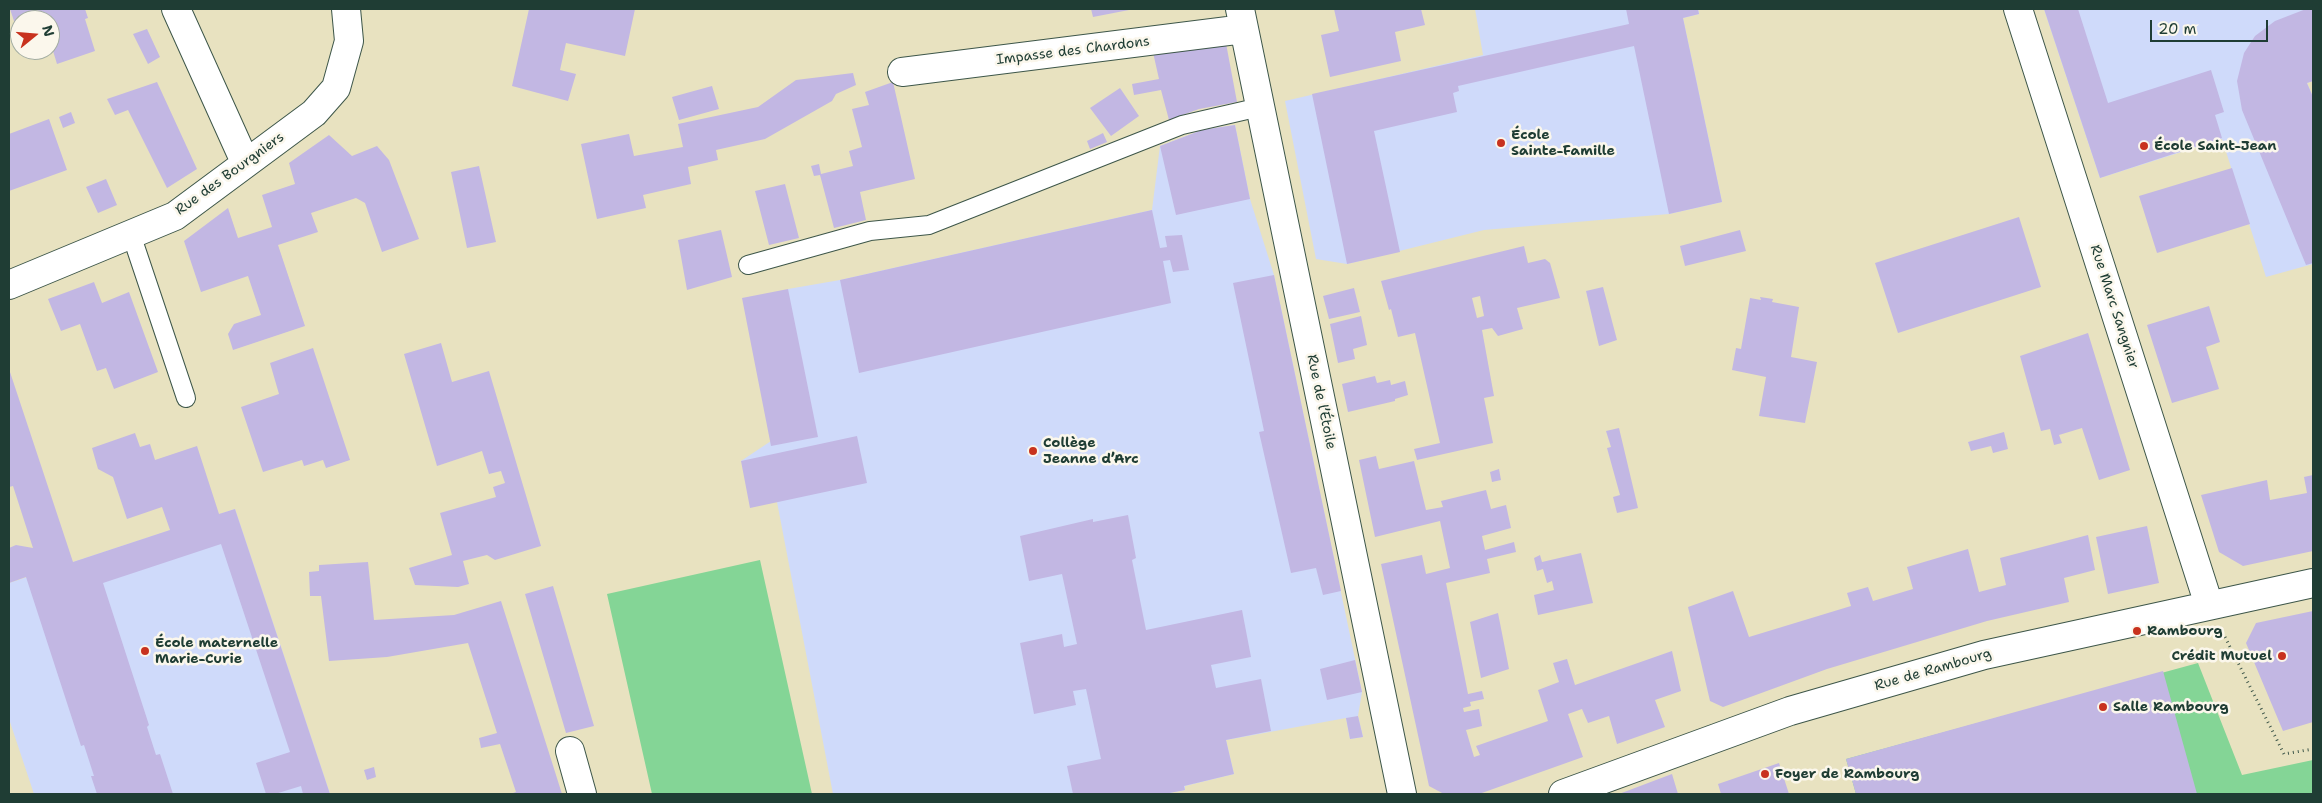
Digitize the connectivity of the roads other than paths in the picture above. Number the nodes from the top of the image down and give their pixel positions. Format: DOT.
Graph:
graph roads {
  1 [pos="176,9"];
  2 [pos="346,9"];
  3 [pos="2018,9"];
  4 [pos="1242,19"];
  5 [pos="902,72"];
  6 [pos="1260,107"];
  7 [pos="246,162"];
  8 [pos="131,234"];
  9 [pos="748,265"];
  10 [pos="9,285"];
  11 [pos="186,398"];
  12 [pos="2313,583"];
  13 [pos="2209,605"];
  14 [pos="570,751"];
  15 [pos="582,794"];
  16 [pos="1402,794"];
  17 [pos="1563,794"];
  1 -- 7 [label="street"];
  2 -- 7 [label="street, Rue des Bourgniers"];
  3 -- 13 [label="street, Rue Marc Sangnier"];
  4 -- 5 [label="street, Impasse des Chardons"];
  4 -- 6 [label="street, Rue de l’Étoile"];
  6 -- 9 [label="lane"];
  6 -- 16 [label="street, Rue de l’Étoile"];
  7 -- 8 [label="street, Rue des Bourgniers"];
  8 -- 10 [label="street, Rue des Bourgniers"];
  8 -- 11 [label="lane"];
  12 -- 13 [label="street, Rue de Rambourg"];
  13 -- 17 [label="street, Rue de Rambourg"];
  14 -- 15 [label="street"];
}
